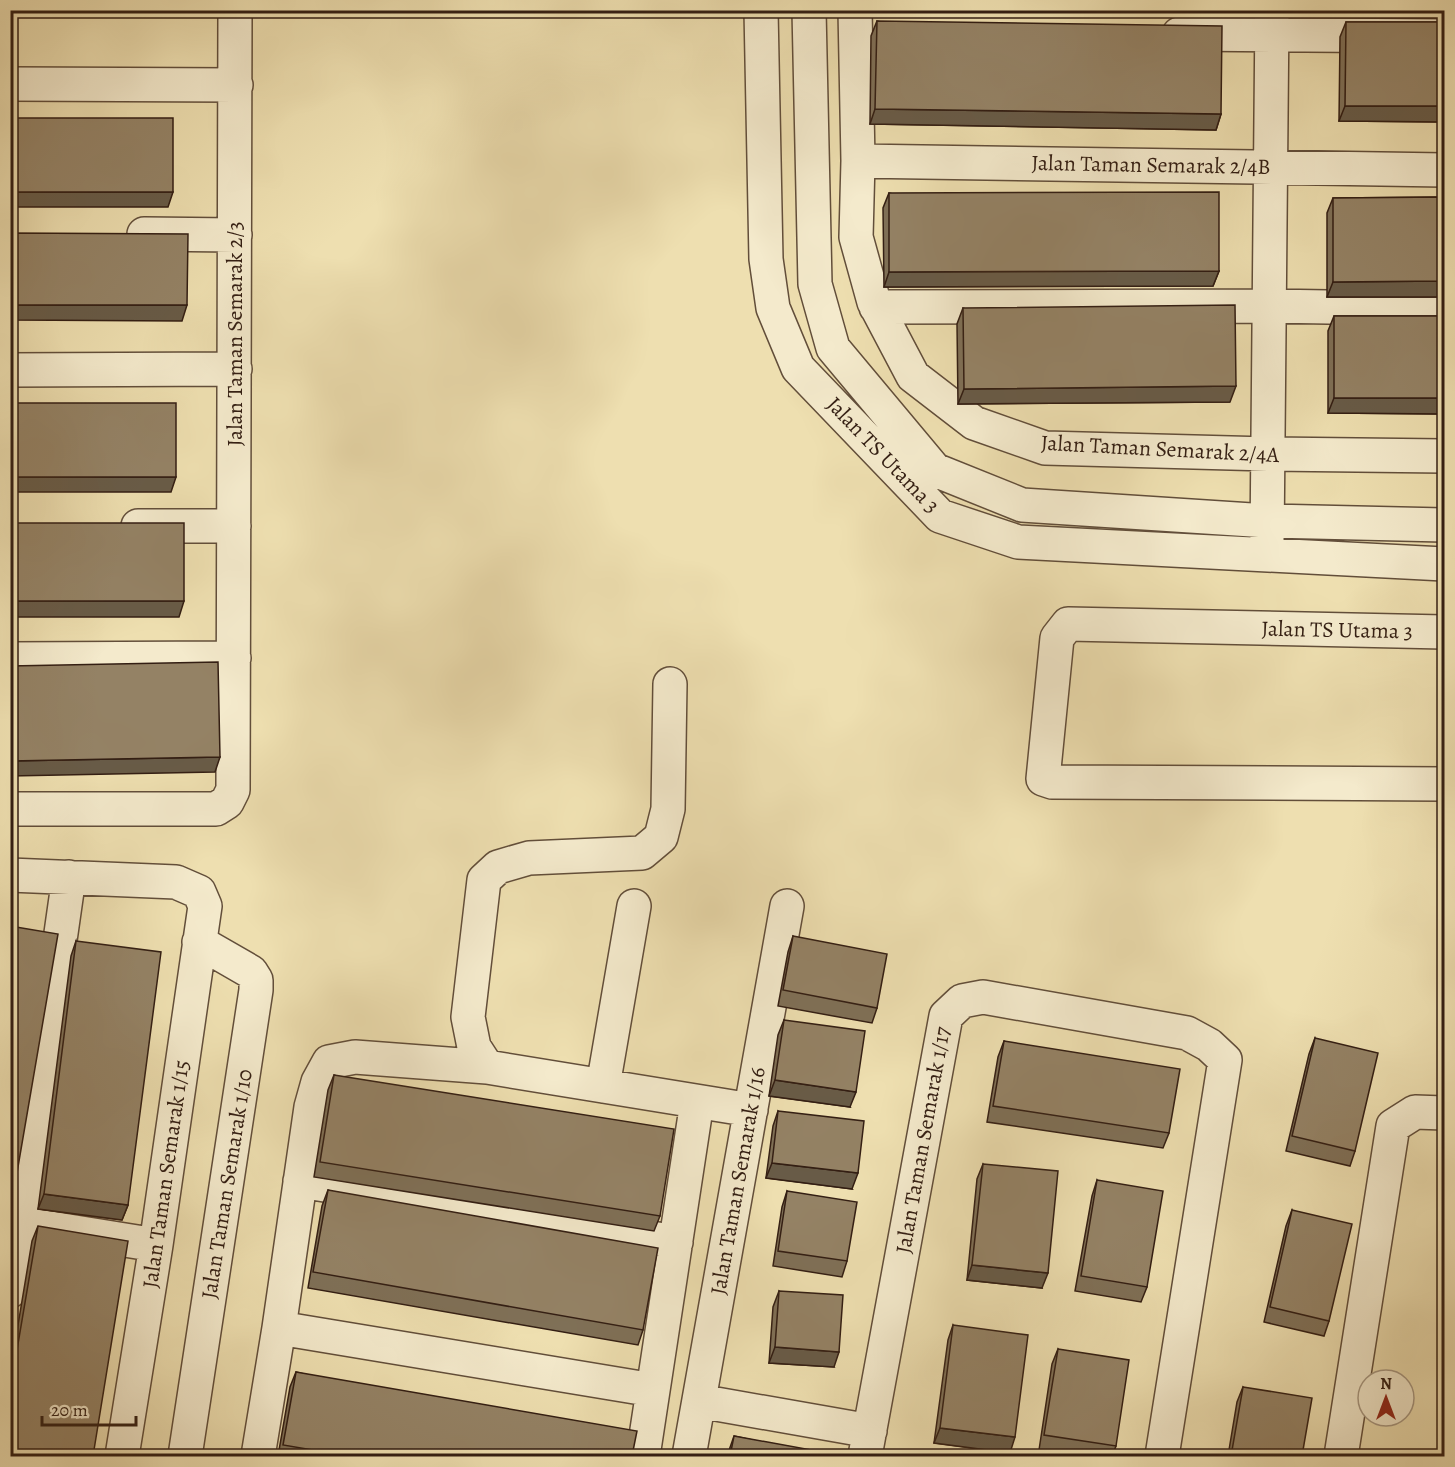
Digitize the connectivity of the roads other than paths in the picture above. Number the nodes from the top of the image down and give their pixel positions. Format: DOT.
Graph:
graph roads {
  1 [pos="235,10"];
  2 [pos="760,10"];
  3 [pos="809,10"];
  4 [pos="1271,22"];
  5 [pos="864,26"];
  6 [pos="1153,34"];
  7 [pos="1444,36"];
  8 [pos="10,84"];
  9 [pos="236,85"];
  10 [pos="858,160"];
  11 [pos="1270,167"];
  12 [pos="1444,170"];
  13 [pos="117,234"];
  14 [pos="235,235"];
  15 [pos="1269,306"];
  16 [pos="876,307"];
  17 [pos="1444,309"];
  18 [pos="235,369"];
  19 [pos="10,370"];
  20 [pos="1268,454"];
  21 [pos="1444,456"];
  22 [pos="1267,521"];
  23 [pos="1444,525"];
  24 [pos="105,526"];
  25 [pos="234,526"];
  26 [pos="1267,556"];
  27 [pos="1444,564"];
  28 [pos="1444,632"];
  29 [pos="234,658"];
  30 [pos="10,659"];
  31 [pos="670,684"];
  32 [pos="1444,784"];
  33 [pos="10,809"];
  34 [pos="10,875"];
  35 [pos="69,877"];
  36 [pos="634,906"];
  37 [pos="787,906"];
  38 [pos="199,942"];
  39 [pos="487,1067"];
  40 [pos="603,1086"];
  41 [pos="697,1102"];
  42 [pos="751,1110"];
  43 [pos="1444,1113"];
  44 [pos="300,1181"];
  45 [pos="15,1223"];
  46 [pos="676,1242"];
  47 [pos="156,1245"];
  48 [pos="10,1291"];
  49 [pos="279,1328"];
  50 [pos="653,1390"];
  51 [pos="699,1401"];
  52 [pos="867,1444"];
  53 [pos="122,1456"];
  54 [pos="185,1456"];
  55 [pos="258,1456"];
  56 [pos="642,1456"];
  57 [pos="689,1456"];
  58 [pos="1162,1456"];
  59 [pos="1341,1456"];
  1 -- 9 [label="street, Jalan Taman Semarak 2/3"];
  2 -- 26 [label="street, Jalan TS Utama 3"];
  3 -- 22 [label="street, Jalan TS Utama 3"];
  4 -- 6 [label="street"];
  4 -- 7 [label="street"];
  4 -- 11 [label="street"];
  5 -- 10 [label="street, Jalan Taman Semarak 2/4A"];
  8 -- 9 [label="street"];
  9 -- 14 [label="street, Jalan Taman Semarak 2/3"];
  10 -- 11 [label="street, Jalan Taman Semarak 2/4B"];
  10 -- 16 [label="street, Jalan Taman Semarak 2/4A"];
  11 -- 12 [label="street, Jalan Taman Semarak 2/4B"];
  11 -- 15 [label="street"];
  13 -- 14 [label="street"];
  14 -- 18 [label="street, Jalan Taman Semarak 2/3"];
  15 -- 16 [label="street"];
  15 -- 17 [label="street"];
  15 -- 20 [label="street"];
  16 -- 20 [label="street, Jalan Taman Semarak 2/4A"];
  18 -- 19 [label="street"];
  18 -- 25 [label="street, Jalan Taman Semarak 2/3"];
  20 -- 21 [label="street, Jalan Taman Semarak 2/4A"];
  20 -- 22 [label="street"];
  22 -- 23 [label="street, Jalan TS Utama 3"];
  22 -- 26 [label="street"];
  24 -- 25 [label="street"];
  25 -- 29 [label="street, Jalan Taman Semarak 2/3"];
  26 -- 27 [label="street, Jalan TS Utama 3"];
  28 -- 32 [label="street, Jalan TS Utama 3"];
  29 -- 30 [label="street"];
  29 -- 33 [label="street, Jalan Taman Semarak 2/3"];
  31 -- 39 [label="street"];
  34 -- 35 [label="street"];
  35 -- 38 [label="street, Jalan Taman Semarak 1/15"];
  35 -- 45 [label="street"];
  36 -- 40 [label="street"];
  37 -- 42 [label="street, Jalan Taman Semarak 1/16"];
  38 -- 47 [label="street, Jalan Taman Semarak 1/15"];
  38 -- 54 [label="street, Jalan Taman Semarak 1/10"];
  39 -- 40 [label="street"];
  39 -- 44 [label="street"];
  40 -- 41 [label="street"];
  41 -- 42 [label="street"];
  41 -- 46 [label="street"];
  42 -- 51 [label="street, Jalan Taman Semarak 1/16"];
  43 -- 59 [label="street"];
  44 -- 46 [label="street"];
  44 -- 49 [label="street"];
  45 -- 47 [label="street"];
  45 -- 48 [label="street"];
  46 -- 50 [label="street"];
  47 -- 53 [label="street, Jalan Taman Semarak 1/15"];
  49 -- 50 [label="street"];
  49 -- 55 [label="street"];
  50 -- 56 [label="street"];
  51 -- 52 [label="street"];
  51 -- 57 [label="street, Jalan Taman Semarak 1/16"];
  52 -- 58 [label="street, Jalan Taman Semarak 1/17"];
}
